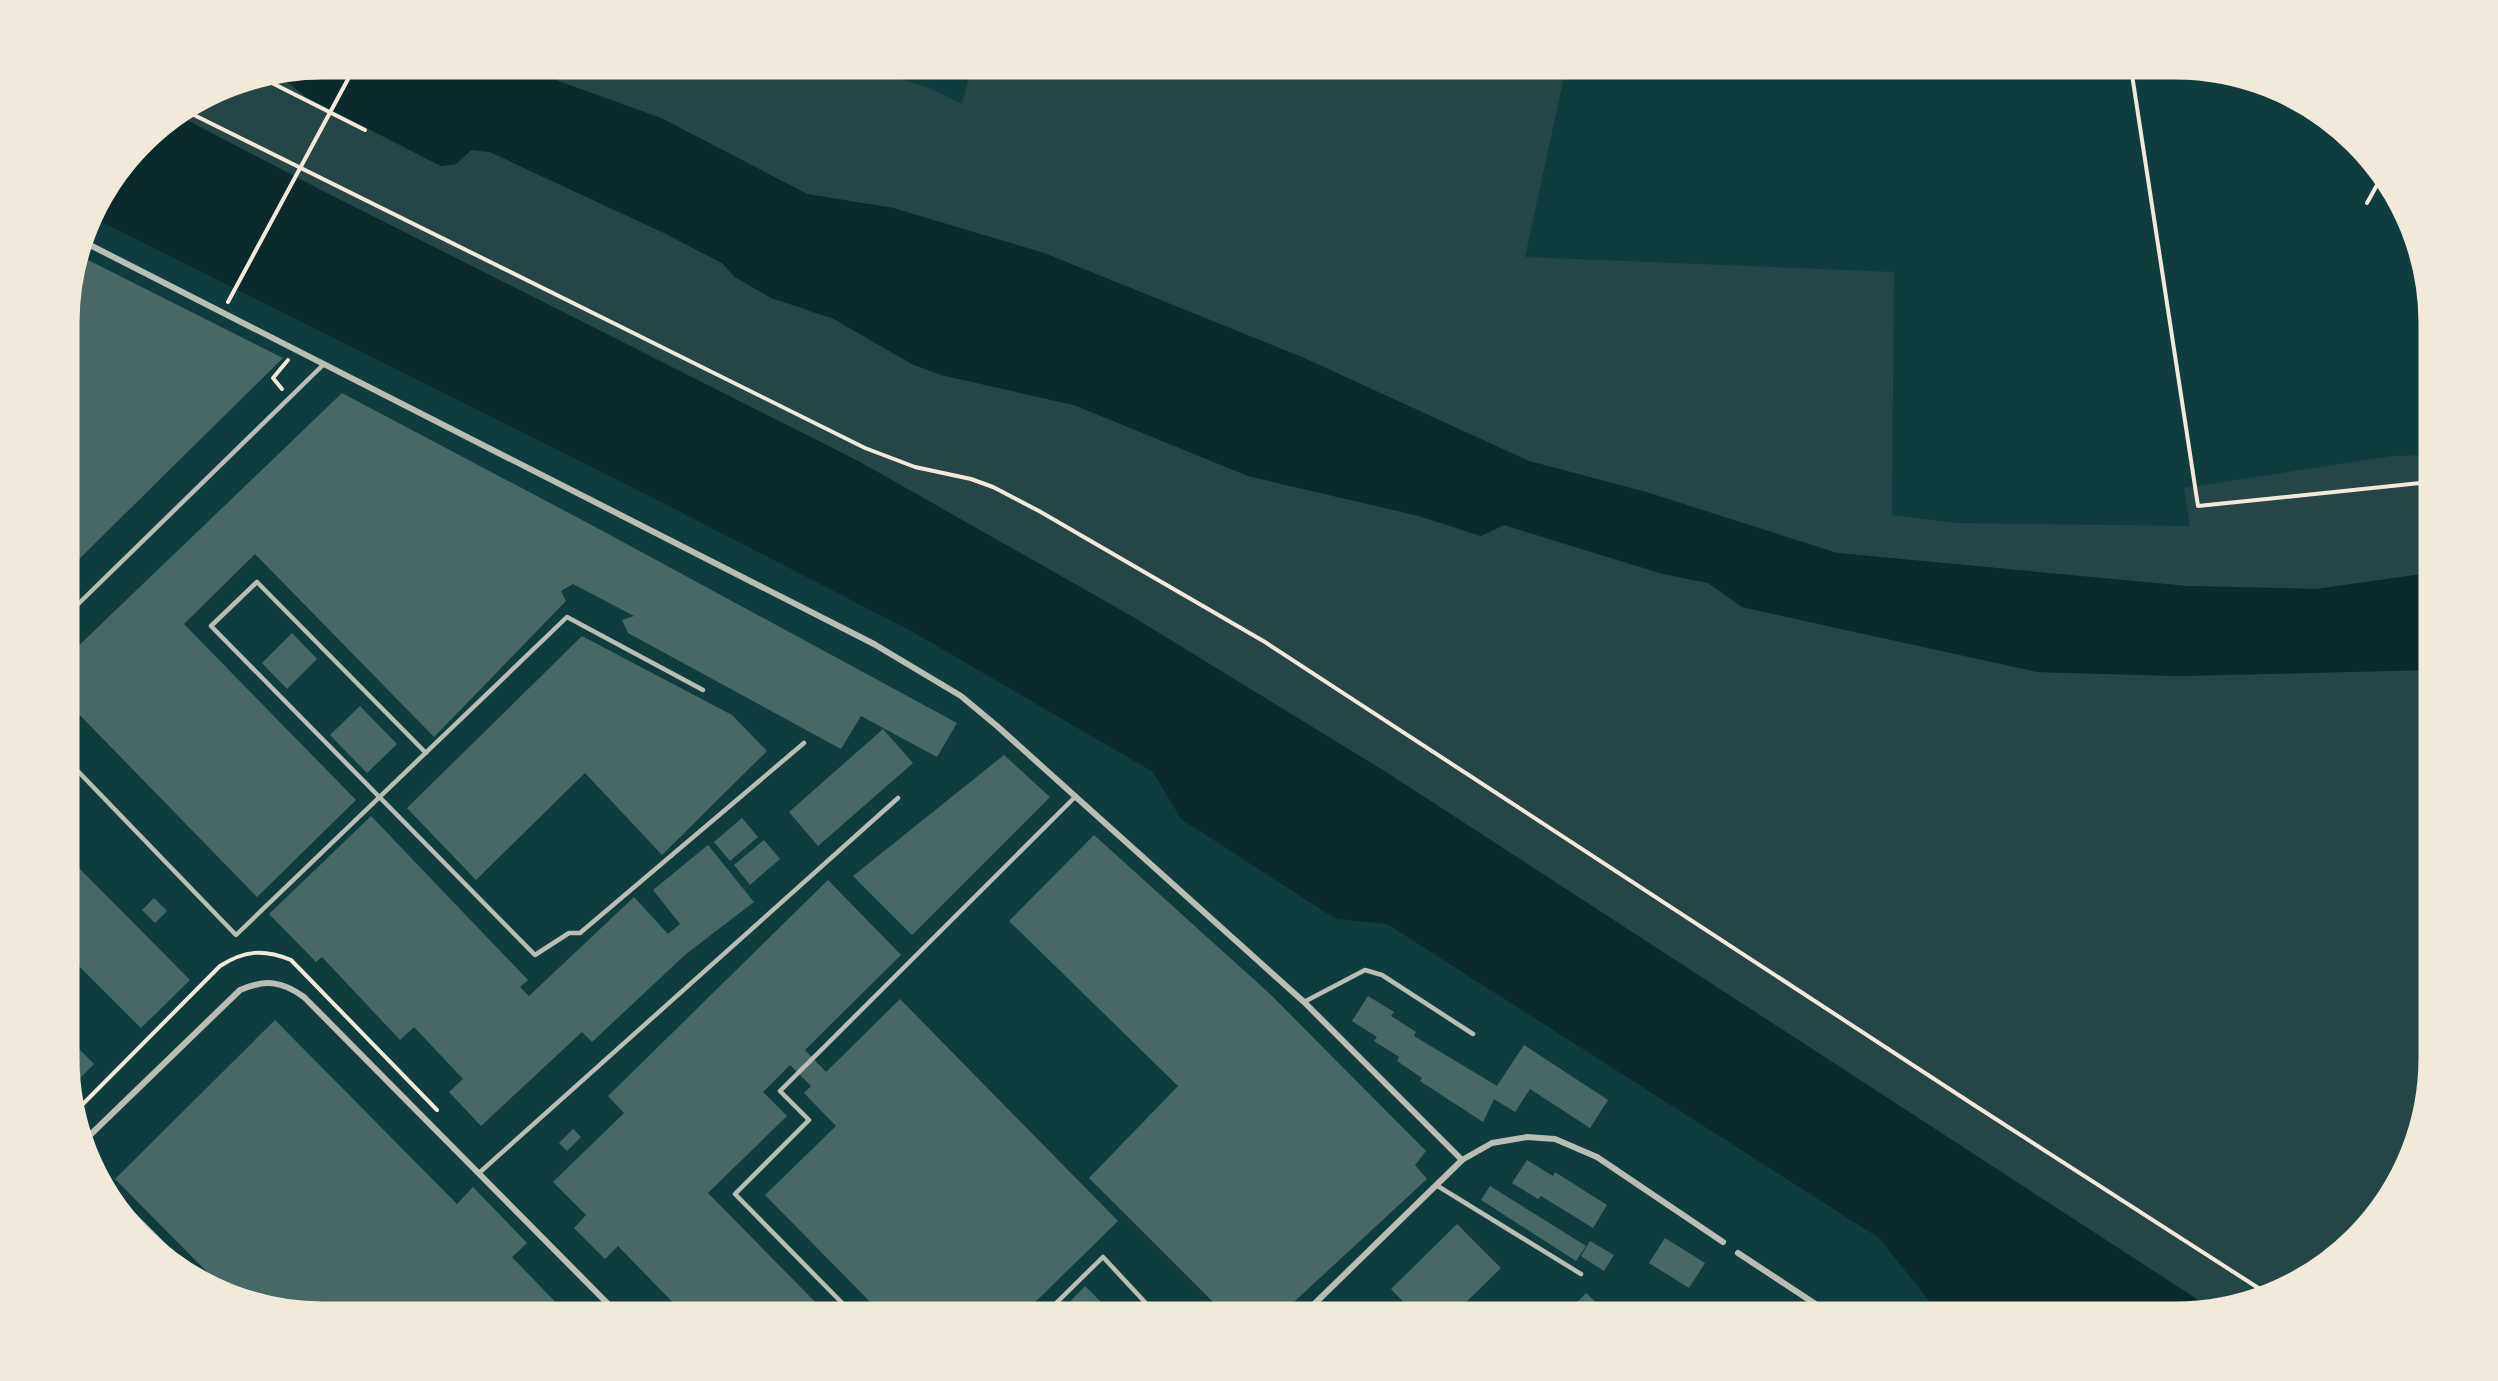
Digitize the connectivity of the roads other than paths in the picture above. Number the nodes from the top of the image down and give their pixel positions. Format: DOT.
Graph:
graph roads {
  1 [pos="91,245"];
  2 [pos="323,364"];
  3 [pos="78,604"];
  4 [pos="703,690"];
  5 [pos="804,743"];
  6 [pos="426,753"];
  7 [pos="78,771"];
  8 [pos="1076,796"];
  9 [pos="378,798"];
  10 [pos="898,798"];
  11 [pos="1304,1002"];
  12 [pos="1473,1034"];
  13 [pos="90,1135"];
  14 [pos="1462,1160"];
  15 [pos="478,1173"];
  16 [pos="1436,1185"];
  17 [pos="139,1220"];
  18 [pos="150,1231"];
  19 [pos="150,1231"];
  20 [pos="161,1242"];
  21 [pos="1723,1242"];
  22 [pos="1738,1253"];
  23 [pos="1581,1274"];
  24 [pos="607,1303"];
  25 [pos="842,1303"];
  26 [pos="1056,1303"];
  27 [pos="1146,1303"];
  28 [pos="1315,1303"];
  29 [pos="1814,1303"];
  1 -- 2 [label="street"];
  2 -- 3 [label="lane"];
  2 -- 8 [label="street"];
  4 -- 6 [label="lane"];
  5 -- 9 [label="lane"];
  6 -- 9 [label="lane"];
  6 -- 9 [label="lane"];
  7 -- 9 [label="lane"];
  8 -- 11 [label="street"];
  8 -- 25 [label="lane"];
  10 -- 15 [label="lane"];
  11 -- 12 [label="lane"];
  11 -- 14 [label="street"];
  13 -- 15 [label="street"];
  14 -- 16 [label="street"];
  14 -- 21 [label="street"];
  15 -- 24 [label="street"];
  16 -- 23 [label="lane"];
  16 -- 28 [label="street"];
  17 -- 18 [label="lane"];
  19 -- 20 [label="lane"];
  22 -- 29 [label="street"];
  26 -- 27 [label="lane"];
}
